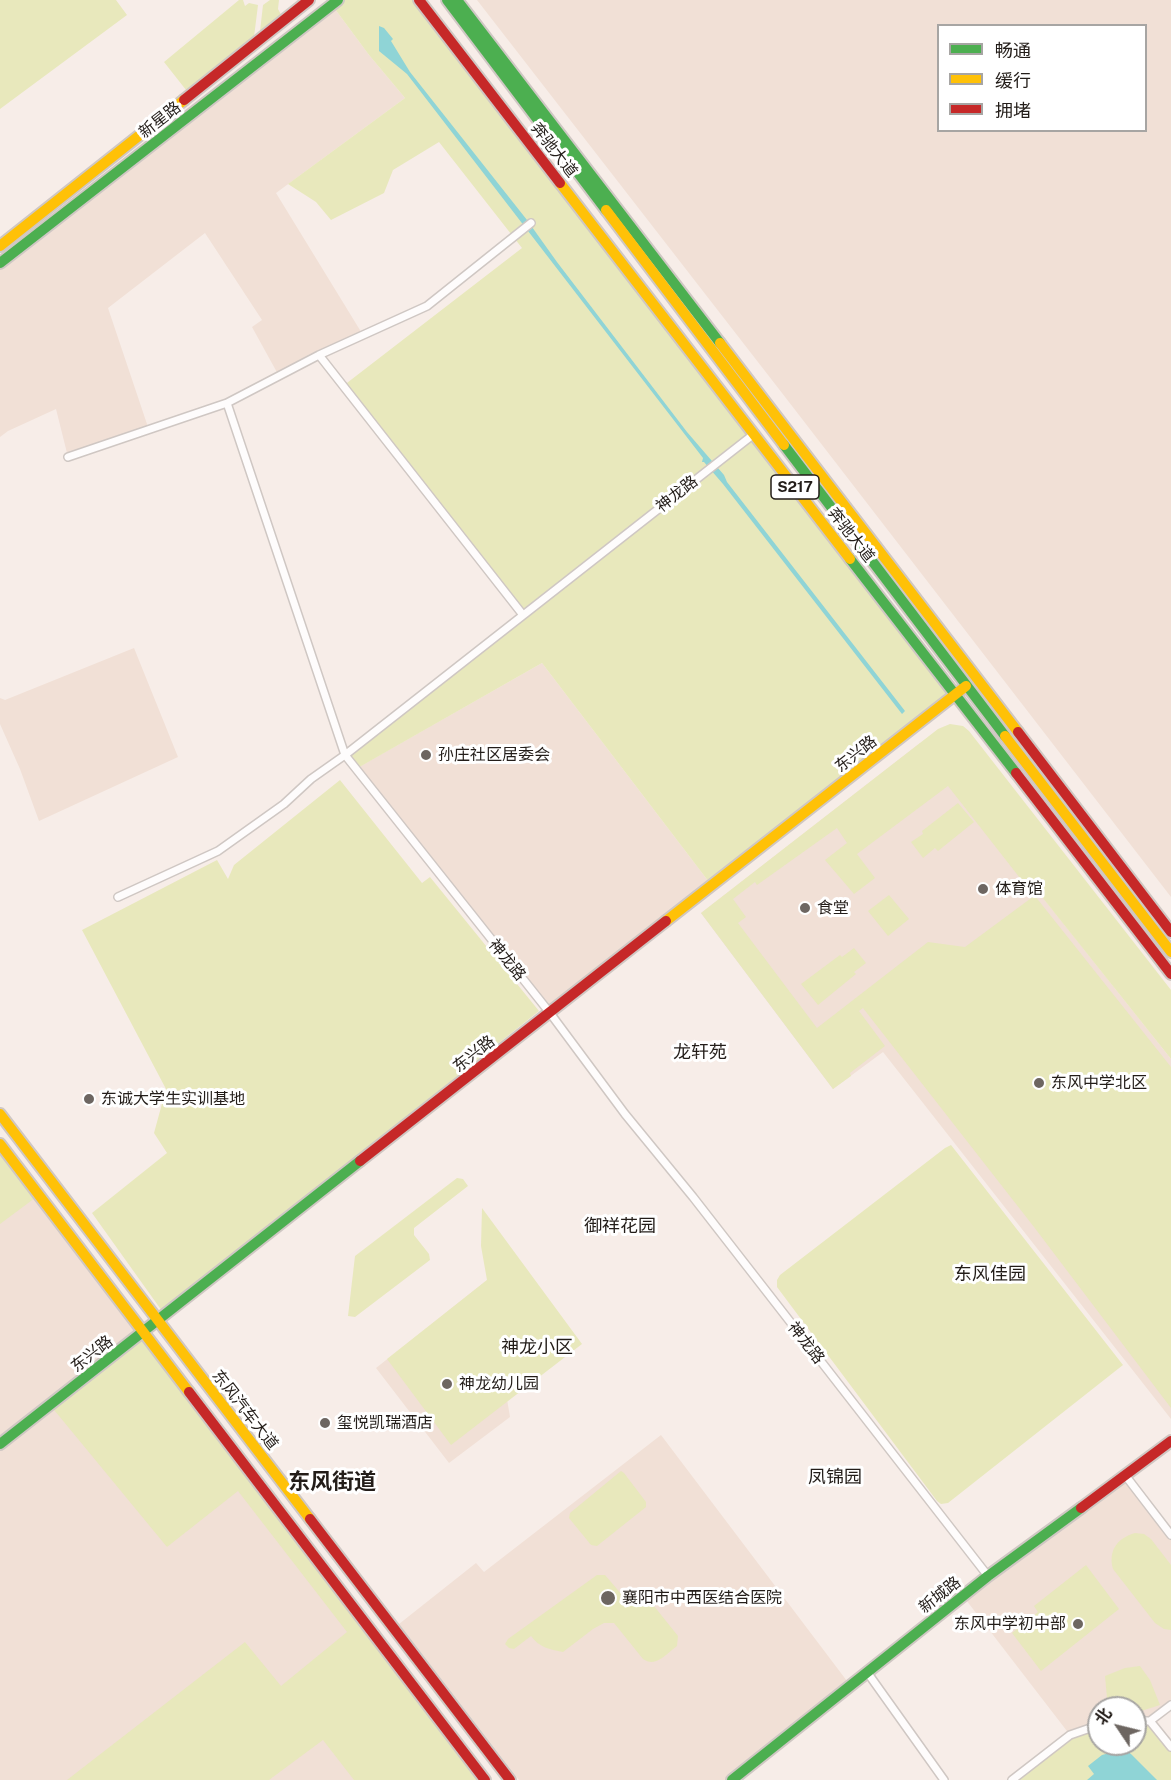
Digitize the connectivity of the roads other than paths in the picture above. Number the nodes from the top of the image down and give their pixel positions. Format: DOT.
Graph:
graph roads {
  1 [pos="309,0"];
  2 [pos="338,0"];
  3 [pos="419,0"];
  4 [pos="447,0"];
  5 [pos="457,0"];
  6 [pos="531,223"];
  7 [pos="0,246"];
  8 [pos="0,263"];
  9 [pos="319,355"];
  10 [pos="227,403"];
  11 [pos="754,434"];
  12 [pos="68,457"];
  13 [pos="523,615"];
  14 [pos="966,686"];
  15 [pos="955,695"];
  16 [pos="345,755"];
  17 [pos="1034,755"];
  18 [pos="1024,762"];
  19 [pos="118,897"];
  20 [pos="1171,932"];
  21 [pos="1171,952"];
  22 [pos="1171,974"];
  23 [pos="550,1013"];
  24 [pos="0,1114"];
  25 [pos="0,1144"];
  26 [pos="158,1321"];
  27 [pos="143,1333"];
  28 [pos="1171,1441"];
  29 [pos="0,1443"];
  30 [pos="1125,1475"];
  31 [pos="1171,1535"];
  32 [pos="988,1576"];
  33 [pos="867,1672"];
  34 [pos="1171,1705"];
  35 [pos="1147,1721"];
  36 [pos="1150,1721"];
  37 [pos="1087,1729"];
  38 [pos="1171,1747"];
  39 [pos="485,1780"];
  40 [pos="510,1780"];
  41 [pos="732,1780"];
  42 [pos="944,1780"];
  43 [pos="1012,1780"];
  1 -- 7 [label="main road, 新星路"];
  2 -- 8 [label="main road, 新星路"];
  3 -- 11 [label="main road, 奔驰大道 / S217"];
  4 -- 14 [label="main road, 奔驰大道 / S217"];
  5 -- 17 [label="main road"];
  6 -- 9 [label="street"];
  9 -- 10 [label="street"];
  9 -- 13 [label="street"];
  10 -- 12 [label="street"];
  10 -- 16 [label="street"];
  11 -- 13 [label="street, 神龙路"];
  11 -- 15 [label="main road, 奔驰大道 / S217"];
  13 -- 16 [label="street, 神龙路"];
  14 -- 15 [label="main road, 东兴路"];
  14 -- 18 [label="main road, 奔驰大道 / S217"];
  15 -- 22 [label="main road, 奔驰大道 / S217"];
  15 -- 23 [label="main road, 东兴路"];
  16 -- 19 [label="street"];
  16 -- 23 [label="street, 神龙路"];
  17 -- 18 [label="main road"];
  17 -- 20 [label="main road"];
  18 -- 21 [label="main road, 奔驰大道 / S217"];
  23 -- 26 [label="main road, 东兴路"];
  23 -- 32 [label="street, 神龙路"];
  24 -- 26 [label="main road, 东风汽车大道"];
  25 -- 27 [label="main road, 东风汽车大道"];
  26 -- 27 [label="main road, 东兴路"];
  26 -- 40 [label="main road, 东风汽车大道"];
  27 -- 29 [label="main road, 东兴路"];
  27 -- 39 [label="main road, 东风汽车大道"];
  28 -- 30 [label="main road, 新城路"];
  30 -- 31 [label="street"];
  30 -- 32 [label="main road, 新城路"];
  32 -- 33 [label="main road, 新城路"];
  33 -- 41 [label="main road, 新城路"];
  33 -- 42 [label="street"];
  34 -- 36 [label="street"];
  35 -- 36 [label="street"];
  36 -- 38 [label="street"];
  37 -- 43 [label="street"];
}
